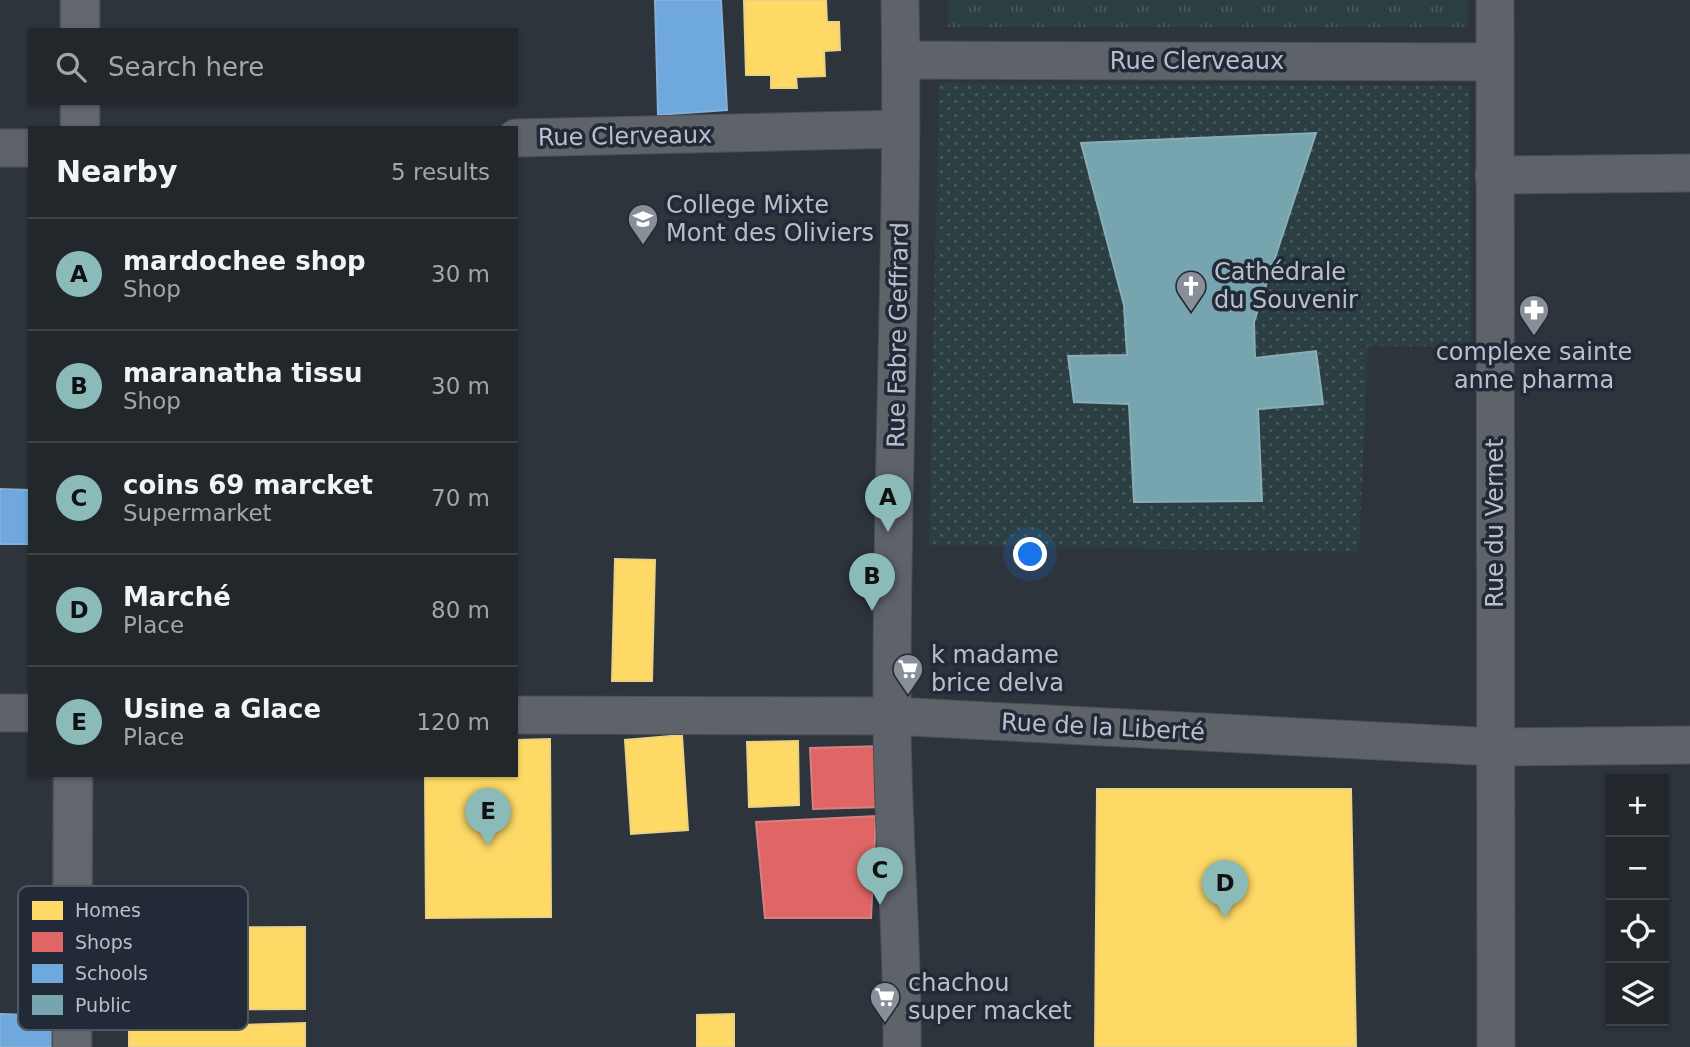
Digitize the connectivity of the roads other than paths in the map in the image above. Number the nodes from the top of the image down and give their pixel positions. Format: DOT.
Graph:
graph roads {
  1 [pos="80,0"];
  2 [pos="900,0"];
  3 [pos="1495,0"];
  4 [pos="80,28"];
  5 [pos="901,60"];
  6 [pos="1494,62"];
  7 [pos="80,105"];
  8 [pos="80,126"];
  9 [pos="901,129"];
  10 [pos="518,138"];
  11 [pos="0,148"];
  12 [pos="28,148"];
  13 [pos="1690,173"];
  14 [pos="1494,175"];
  15 [pos="0,713"];
  16 [pos="28,713"];
  17 [pos="518,715"];
  18 [pos="892,716"];
  19 [pos="1690,745"];
  20 [pos="1496,747"];
  21 [pos="73,777"];
  22 [pos="73,886"];
  23 [pos="902,1047"];
  24 [pos="1496,1047"];
  1 -- 4 [label="street"];
  2 -- 5 [label="street, Rue Fabre Geffrard"];
  3 -- 6 [label="street, Rue du Vernet"];
  5 -- 6 [label="street, Rue Clerveaux"];
  5 -- 9 [label="street, Rue Fabre Geffrard"];
  6 -- 14 [label="street, Rue du Vernet"];
  7 -- 8 [label="street"];
  9 -- 10 [label="street, Rue Clerveaux"];
  9 -- 18 [label="street, Rue Fabre Geffrard"];
  11 -- 12 [label="street"];
  13 -- 14 [label="street"];
  14 -- 20 [label="street, Rue du Vernet"];
  15 -- 16 [label="street"];
  17 -- 18 [label="street, Rue de la Liberté"];
  18 -- 20 [label="street, Rue de la Liberté"];
  18 -- 23 [label="street, Rue Fabre Geffrard"];
  19 -- 20 [label="street, Rue de la Liberté"];
  20 -- 24 [label="street, Rue du Vernet"];
  21 -- 22 [label="street"];
}
